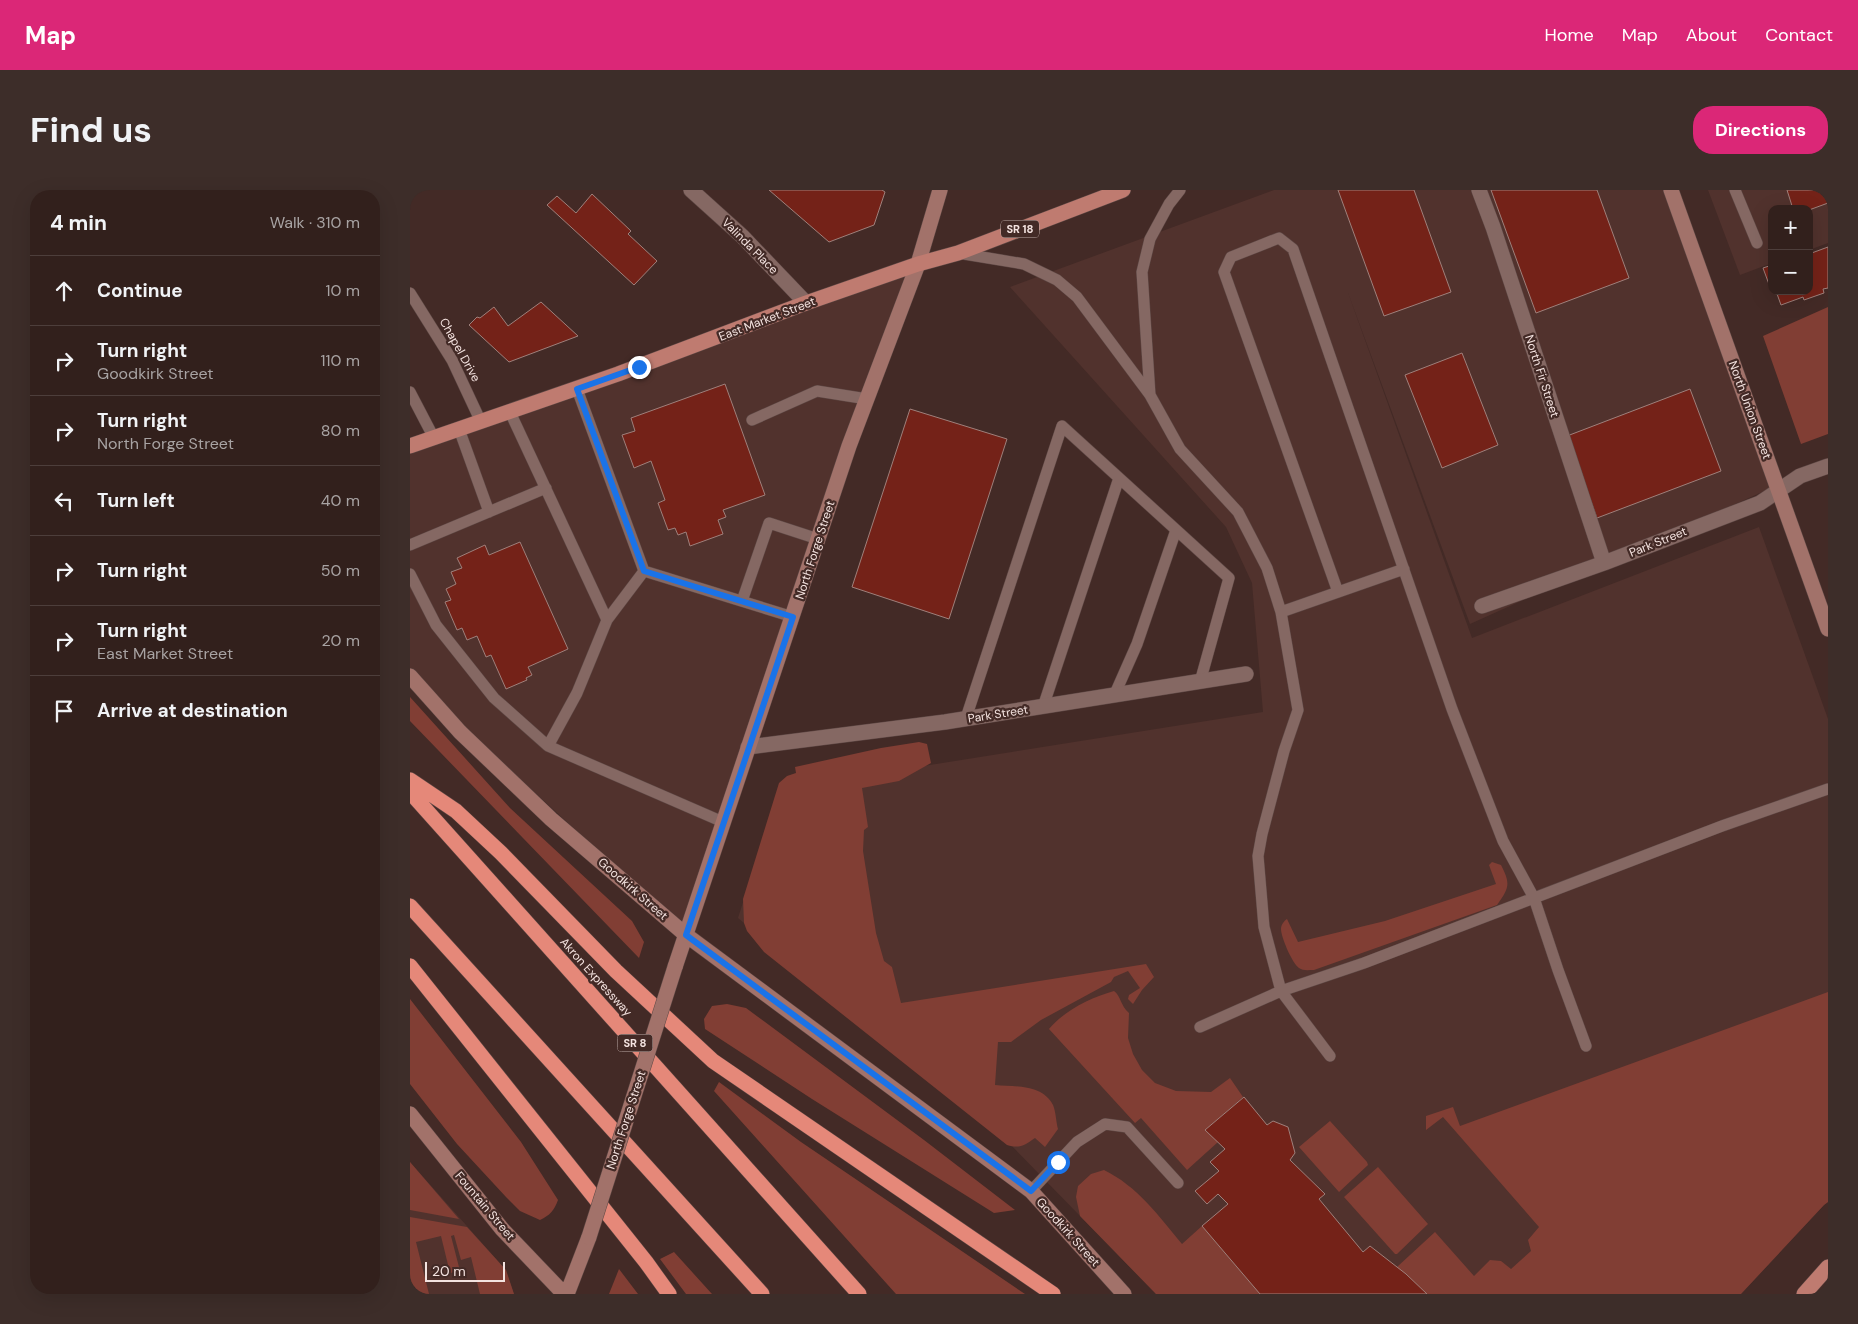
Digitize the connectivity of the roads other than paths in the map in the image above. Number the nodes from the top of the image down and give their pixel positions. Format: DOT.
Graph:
graph roads {
  1 [pos="691,190"];
  2 [pos="940,190"];
  3 [pos="1123,190"];
  4 [pos="1180,190"];
  5 [pos="1479,190"];
  6 [pos="1670,190"];
  7 [pos="1735,190"];
  8 [pos="1757,243"];
  9 [pos="958,253"];
  10 [pos="918,264"];
  11 [pos="410,293"];
  12 [pos="806,303"];
  13 [pos="577,389"];
  14 [pos="410,392"];
  15 [pos="1150,395"];
  16 [pos="867,399"];
  17 [pos="510,412"];
  18 [pos="752,420"];
  19 [pos="481,422"];
  20 [pos="459,430"];
  21 [pos="434,438"];
  22 [pos="410,446"];
  23 [pos="1828,466"];
  24 [pos="1119,478"];
  25 [pos="546,488"];
  26 [pos="1779,491"];
  27 [pos="489,512"];
  28 [pos="1176,530"];
  29 [pos="818,539"];
  30 [pos="410,545"];
  31 [pos="1604,563"];
  32 [pos="1404,569"];
  33 [pos="644,571"];
  34 [pos="410,574"];
  35 [pos="1338,592"];
  36 [pos="742,601"];
  37 [pos="1482,606"];
  38 [pos="1281,612"];
  39 [pos="793,617"];
  40 [pos="607,620"];
  41 [pos="1828,630"];
  42 [pos="1246,674"];
  43 [pos="410,676"];
  44 [pos="1200,682"];
  45 [pos="1114,696"];
  46 [pos="1043,707"];
  47 [pos="966,718"];
  48 [pos="548,746"];
  49 [pos="748,747"];
  50 [pos="410,780"];
  51 [pos="1828,789"];
  52 [pos="410,792"];
  53 [pos="723,822"];
  54 [pos="1534,898"];
  55 [pos="410,906"];
  56 [pos="686,935"];
  57 [pos="410,966"];
  58 [pos="1281,991"];
  59 [pos="1200,1027"];
  60 [pos="1586,1046"];
  61 [pos="1330,1056"];
  62 [pos="410,1114"];
  63 [pos="1178,1183"];
  64 [pos="1031,1191"];
  65 [pos="1828,1267"];
  66 [pos="566,1294"];
  67 [pos="669,1294"];
  68 [pos="762,1294"];
  69 [pos="859,1294"];
  70 [pos="1053,1294"];
  71 [pos="1124,1294"];
  72 [pos="1804,1294"];
  1 -- 12 [label="street, Valinda Place"];
  2 -- 10 [label="street, North Forge Street"];
  3 -- 9 [label="main road, East Market Street / SR 18"];
  4 -- 15 [label="lane"];
  5 -- 31 [label="street, North Fir Street"];
  6 -- 26 [label="street, North Union Street"];
  7 -- 8 [label="lane"];
  9 -- 10 [label="main road, East Market Street / SR 18"];
  9 -- 15 [label="lane"];
  10 -- 12 [label="main road, East Market Street / SR 18"];
  10 -- 16 [label="street, North Forge Street"];
  11 -- 19 [label="lane, Chapel Drive"];
  12 -- 13 [label="main road, East Market Street / SR 18"];
  13 -- 17 [label="main road, East Market Street / SR 18"];
  13 -- 33 [label="lane"];
  14 -- 21 [label="lane"];
  15 -- 38 [label="lane"];
  16 -- 18 [label="lane"];
  16 -- 29 [label="street, North Forge Street"];
  17 -- 19 [label="main road, East Market Street / SR 18"];
  17 -- 25 [label="lane"];
  19 -- 20 [label="main road, East Market Street / SR 18"];
  20 -- 21 [label="main road, East Market Street / SR 18"];
  20 -- 27 [label="lane"];
  21 -- 22 [label="main road, East Market Street / SR 18"];
  23 -- 26 [label="street, Park Street"];
  24 -- 28 [label="lane"];
  24 -- 46 [label="lane"];
  24 -- 47 [label="lane"];
  25 -- 27 [label="lane"];
  25 -- 40 [label="lane"];
  26 -- 31 [label="street, Park Street"];
  26 -- 41 [label="street, North Union Street"];
  27 -- 30 [label="lane"];
  28 -- 44 [label="lane"];
  28 -- 45 [label="lane"];
  29 -- 36 [label="lane"];
  29 -- 39 [label="street, North Forge Street"];
  31 -- 37 [label="street, Park Street"];
  32 -- 35 [label="lane"];
  32 -- 35 [label="lane"];
  32 -- 54 [label="lane"];
  33 -- 36 [label="lane"];
  33 -- 40 [label="lane"];
  34 -- 48 [label="lane"];
  35 -- 38 [label="lane"];
  36 -- 39 [label="lane"];
  38 -- 58 [label="lane"];
  39 -- 49 [label="street, North Forge Street"];
  40 -- 48 [label="lane"];
  42 -- 44 [label="street, Park Street"];
  43 -- 56 [label="street, Goodkirk Street"];
  44 -- 45 [label="street, Park Street"];
  45 -- 46 [label="street, Park Street"];
  46 -- 47 [label="street, Park Street"];
  47 -- 49 [label="street, Park Street"];
  48 -- 53 [label="lane"];
  49 -- 53 [label="street, North Forge Street"];
  50 -- 70 [label="highway"];
  51 -- 54 [label="lane"];
  52 -- 69 [label="highway, Akron Expressway / SR 8"];
  53 -- 56 [label="street, North Forge Street"];
  54 -- 58 [label="lane"];
  54 -- 60 [label="lane"];
  55 -- 68 [label="highway"];
  56 -- 64 [label="street, Goodkirk Street"];
  56 -- 66 [label="street, North Forge Street, bridge"];
  57 -- 67 [label="highway"];
  58 -- 59 [label="lane"];
  58 -- 61 [label="lane"];
  62 -- 66 [label="street, Fountain Street"];
  63 -- 64 [label="lane"];
  64 -- 71 [label="street, Goodkirk Street"];
  65 -- 72 [label="main road"];
}
